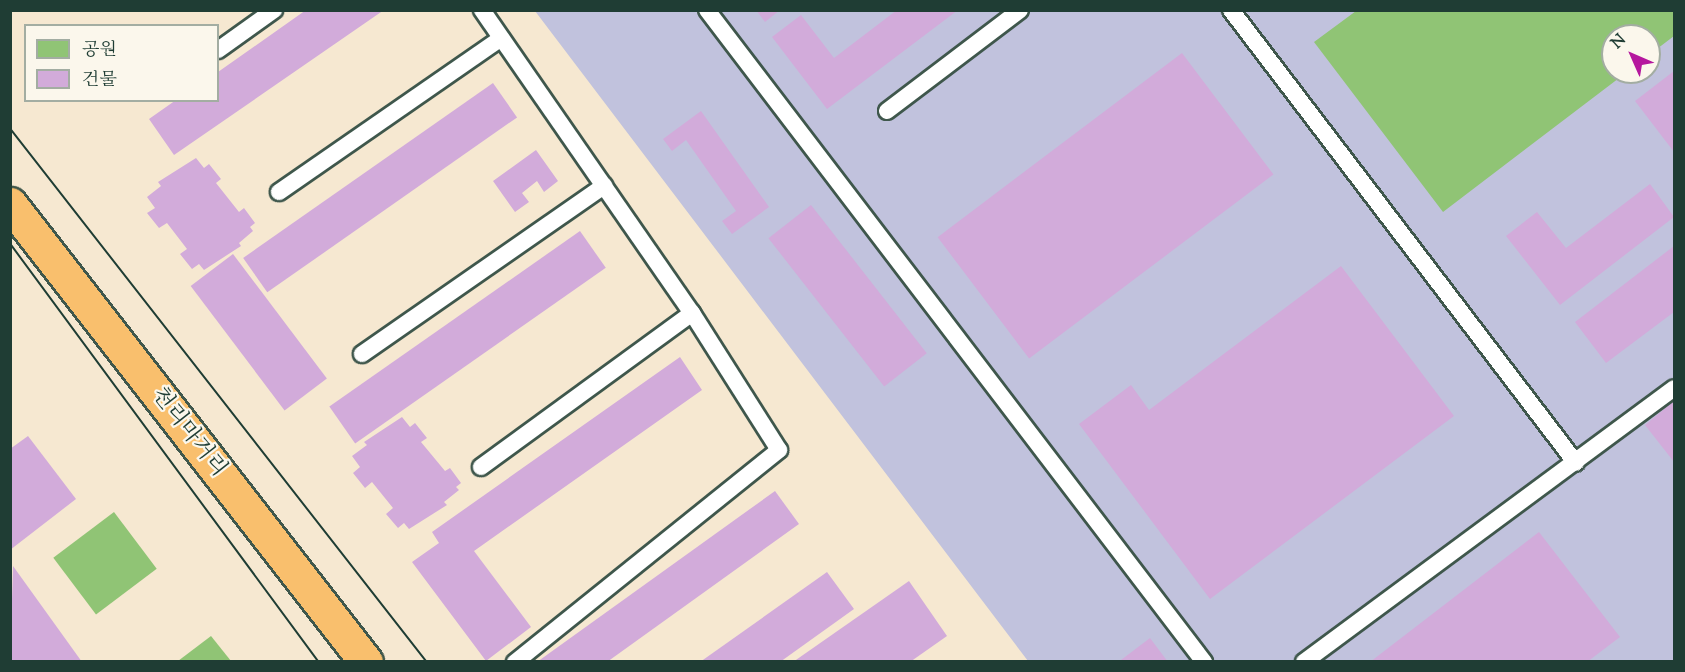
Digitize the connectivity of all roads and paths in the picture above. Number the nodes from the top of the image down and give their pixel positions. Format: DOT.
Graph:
graph roads {
  1 [pos="274,10"];
  2 [pos="482,10"];
  3 [pos="707,10"];
  4 [pos="1020,10"];
  5 [pos="1231,10"];
  6 [pos="501,38"];
  7 [pos="219,49"];
  8 [pos="887,111"];
  9 [pos="604,186"];
  10 [pos="279,192"];
  11 [pos="10,204"];
  12 [pos="692,313"];
  13 [pos="362,354"];
  14 [pos="1674,388"];
  15 [pos="1576,463"];
  16 [pos="481,466"];
  17 [pos="366,662"];
  18 [pos="515,662"];
  19 [pos="1204,662"];
  20 [pos="1304,662"];
  1 -- 7 [label="lane"];
  2 -- 6 [label="lane"];
  3 -- 19 [label="lane"];
  4 -- 8 [label="lane"];
  5 -- 15 [label="lane"];
  6 -- 9 [label="lane"];
  6 -- 10 [label="lane"];
  9 -- 12 [label="lane"];
  9 -- 13 [label="lane"];
  11 -- 17 [label="highway, 천리마거리"];
  12 -- 16 [label="lane"];
  12 -- 18 [label="lane"];
  14 -- 15 [label="lane"];
  15 -- 20 [label="lane"];
}
